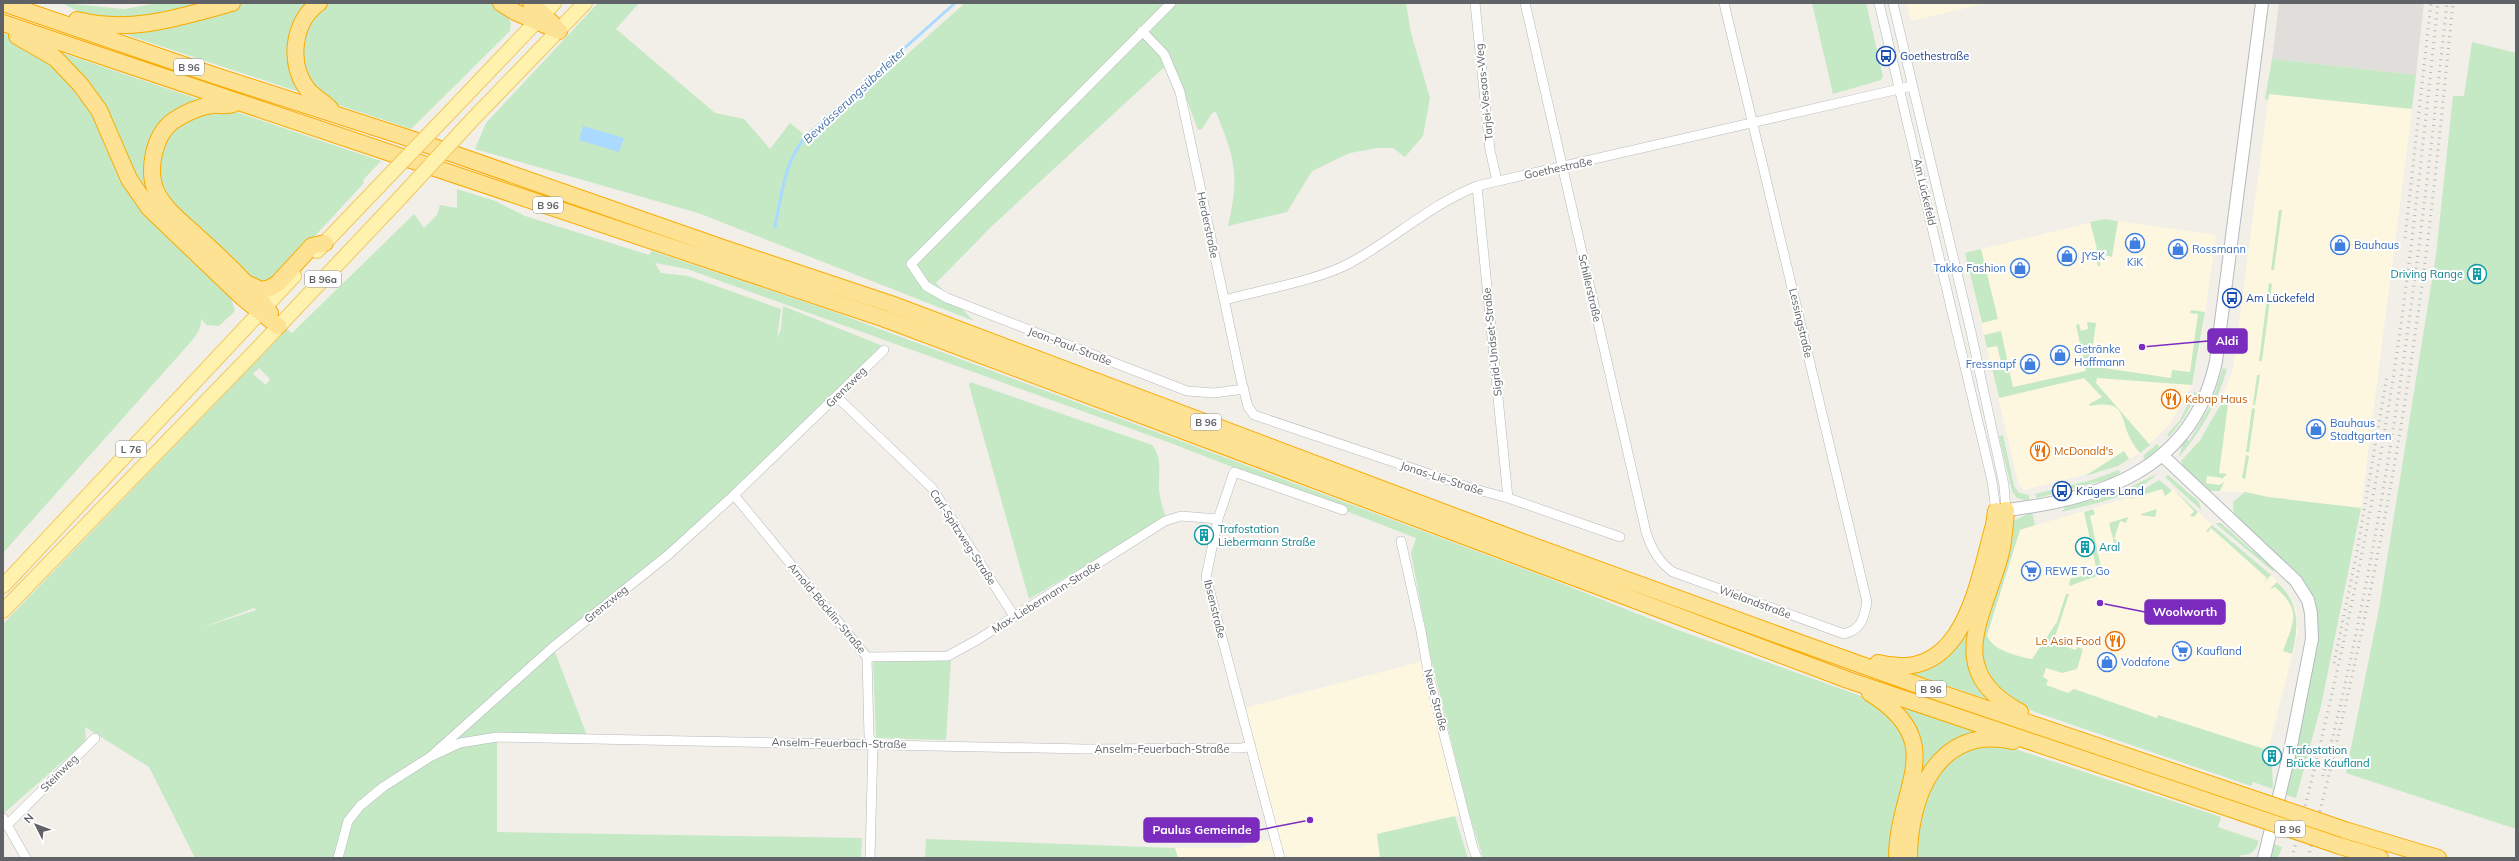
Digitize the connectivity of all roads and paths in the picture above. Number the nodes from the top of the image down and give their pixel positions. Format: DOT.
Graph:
graph roads {
  1 [pos="3,3"];
  2 [pos="232,3"];
  3 [pos="319,3"];
  4 [pos="501,3"];
  5 [pos="531,3"];
  6 [pos="585,3"];
  7 [pos="1171,3"];
  8 [pos="1475,3"];
  9 [pos="1525,3"];
  10 [pos="1724,3"];
  11 [pos="1880,3"];
  12 [pos="1893,3"];
  13 [pos="2262,3"];
  14 [pos="545,13"];
  15 [pos="44,17"];
  16 [pos="3,23"];
  17 [pos="3,30"];
  18 [pos="559,31"];
  19 [pos="1142,31"];
  20 [pos="1912,86"];
  21 [pos="1900,89"];
  22 [pos="237,102"];
  23 [pos="335,115"];
  24 [pos="1754,124"];
  25 [pos="1562,167"];
  26 [pos="1497,181"];
  27 [pos="1477,186"];
  28 [pos="325,243"];
  29 [pos="248,284"];
  30 [pos="1225,300"];
  31 [pos="263,310"];
  32 [pos="278,326"];
  33 [pos="884,350"];
  34 [pos="1244,389"];
  35 [pos="837,397"];
  36 [pos="1264,420"];
  37 [pos="2163,456"];
  38 [pos="734,495"];
  39 [pos="1508,498"];
  40 [pos="1343,510"];
  41 [pos="2001,511"];
  42 [pos="1218,519"];
  43 [pos="1620,537"];
  44 [pos="1400,541"];
  45 [pos="1667,568"];
  46 [pos="3,586"];
  47 [pos="3,611"];
  48 [pos="1014,616"];
  49 [pos="1844,634"];
  50 [pos="1803,644"];
  51 [pos="867,657"];
  52 [pos="1848,680"];
  53 [pos="2059,732"];
  54 [pos="95,738"];
  55 [pos="873,743"];
  56 [pos="1250,746"];
  57 [pos="2069,754"];
  58 [pos="430,756"];
  59 [pos="5,821"];
  60 [pos="26,858"];
  61 [pos="338,858"];
  62 [pos="870,858"];
  63 [pos="1280,858"];
  64 [pos="1477,858"];
  65 [pos="1898,858"];
  66 [pos="1909,858"];
  67 [pos="2264,858"];
  68 [pos="2380,858"];
  69 [pos="2438,858"];
  1 -- 15 [label="highway, B 96"];
  2 -- 15 [label="highway"];
  3 -- 23 [label="highway"];
  4 -- 14 [label="highway"];
  5 -- 14 [label="highway"];
  6 -- 18 [label="main road, B 96a"];
  7 -- 19 [label="street"];
  8 -- 26 [label="street, Tarjei-Vesaas-Weg"];
  9 -- 25 [label="street, Schillerstraße"];
  10 -- 24 [label="street, Lessingstraße"];
  11 -- 21 [label="street, Am Lückefeld"];
  12 -- 20 [label="street, Am Lückefeld"];
  13 -- 37 [label="street"];
  14 -- 18 [label="highway"];
  14 -- 28 [label="main road, bridge"];
  15 -- 23 [label="highway, B 96"];
  16 -- 22 [label="highway, B 96"];
  17 -- 31 [label="highway"];
  18 -- 32 [label="main road, B 96a, bridge"];
  19 -- 30 [label="street, Herderstraße"];
  19 -- 34 [label="street, Jean-Paul-Straße"];
  20 -- 21 [label="street, Goethestraße"];
  20 -- 41 [label="street, Am Lückefeld"];
  21 -- 24 [label="street, Goethestraße"];
  21 -- 41 [label="street, Am Lückefeld"];
  22 -- 29 [label="highway"];
  22 -- 52 [label="highway, B 96"];
  23 -- 50 [label="highway, B 96"];
  24 -- 25 [label="street, Goethestraße"];
  24 -- 49 [label="street, Lessingstraße"];
  25 -- 26 [label="street, Goethestraße"];
  25 -- 45 [label="street, Schillerstraße"];
  26 -- 27 [label="street, Goethestraße"];
  27 -- 30 [label="street, Goethestraße"];
  27 -- 39 [label="street, Sigrid-Undset-Straße"];
  28 -- 29 [label="highway"];
  28 -- 31 [label="main road"];
  29 -- 31 [label="highway"];
  30 -- 34 [label="street, Herderstraße"];
  31 -- 32 [label="highway"];
  31 -- 46 [label="main road, L 76"];
  32 -- 47 [label="main road, L 76"];
  33 -- 35 [label="street, Grenzweg"];
  34 -- 36 [label="street, Herderstraße"];
  35 -- 38 [label="street, Grenzweg"];
  35 -- 48 [label="street, Carl-Spitzweg-Straße"];
  36 -- 39 [label="street, Jonas-Lie-Straße"];
  37 -- 41 [label="street"];
  37 -- 67 [label="street"];
  38 -- 51 [label="street, Arnold-Böcklin-Straße"];
  38 -- 58 [label="street, Grenzweg"];
  39 -- 43 [label="street, Jonas-Lie-Straße"];
  40 -- 42 [label="street, Ibsenstraße"];
  41 -- 50 [label="highway"];
  41 -- 53 [label="highway"];
  42 -- 48 [label="street, Max-Liebermann-Straße"];
  42 -- 56 [label="street, Ibsenstraße"];
  44 -- 64 [label="street, Neue Straße"];
  45 -- 49 [label="street, Wielandstraße"];
  48 -- 51 [label="street, Max-Liebermann-Straße"];
  50 -- 53 [label="highway, B 96"];
  51 -- 55 [label="street, Arnold-Böcklin-Straße"];
  52 -- 57 [label="highway, B 96"];
  52 -- 65 [label="highway"];
  53 -- 69 [label="highway, B 96, bridge"];
  54 -- 59 [label="street, Steinweg"];
  55 -- 56 [label="street, Anselm-Feuerbach-Straße"];
  55 -- 58 [label="street, Anselm-Feuerbach-Straße"];
  55 -- 62 [label="street, Arnold-Böcklin-Straße"];
  56 -- 63 [label="street, Ibsenstraße"];
  57 -- 66 [label="highway"];
  57 -- 68 [label="highway, B 96, bridge"];
  58 -- 61 [label="street, Grenzweg"];
  59 -- 60 [label="street"];
}
